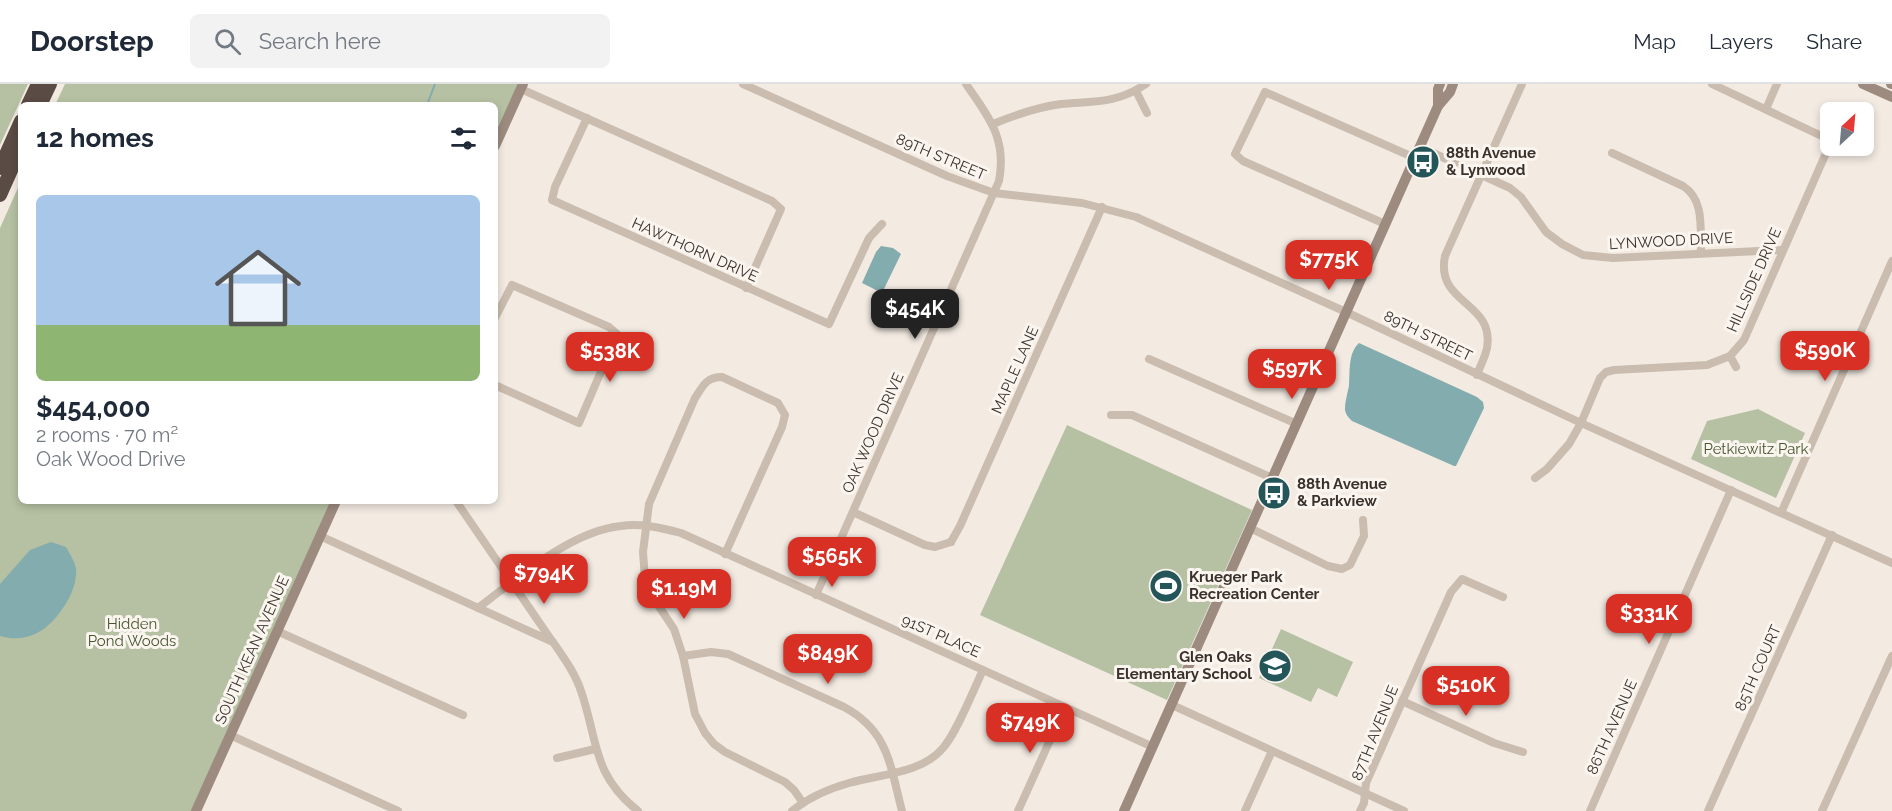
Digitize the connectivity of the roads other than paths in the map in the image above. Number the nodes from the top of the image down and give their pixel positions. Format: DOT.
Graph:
graph roads {
  1 [pos="38,84"];
  2 [pos="50,84"];
  3 [pos="743,84"];
  4 [pos="966,84"];
  5 [pos="1146,84"];
  6 [pos="1440,84"];
  7 [pos="1453,84"];
  8 [pos="1522,84"];
  9 [pos="1712,84"];
  10 [pos="1777,84"];
  11 [pos="1863,84"];
  12 [pos="522,87"];
  13 [pos="1136,91"];
  14 [pos="1892,98"];
  15 [pos="29,102"];
  16 [pos="41,102"];
  17 [pos="1438,106"];
  18 [pos="1766,109"];
  19 [pos="1147,113"];
  20 [pos="587,118"];
  21 [pos="993,124"];
  22 [pos="18,129"];
  23 [pos="1820,137"];
  24 [pos="498,139"];
  25 [pos="1420,147"];
  26 [pos="1611,153"];
  27 [pos="18,155"];
  28 [pos="1824,156"];
  29 [pos="1414,158"];
  30 [pos="0,168"];
  31 [pos="1482,174"];
  32 [pos="994,193"];
  33 [pos="0,195"];
  34 [pos="1102,207"];
  35 [pos="882,224"];
  36 [pos="1385,224"];
  37 [pos="1782,250"];
  38 [pos="1701,253"];
  39 [pos="1892,261"];
  40 [pos="746,288"];
  41 [pos="498,312"];
  42 [pos="1346,312"];
  43 [pos="1730,356"];
  44 [pos="1149,359"];
  45 [pos="1736,367"];
  46 [pos="1477,375"];
  47 [pos="498,386"];
  48 [pos="1111,415"];
  49 [pos="1581,423"];
  50 [pos="1297,424"];
  51 [pos="1272,478"];
  52 [pos="1535,478"];
  53 [pos="1731,490"];
  54 [pos="335,504"];
  55 [pos="458,504"];
  56 [pos="853,512"];
  57 [pos="1781,513"];
  58 [pos="1363,520"];
  59 [pos="646,526"];
  60 [pos="1250,528"];
  61 [pos="1832,535"];
  62 [pos="320,536"];
  63 [pos="725,554"];
  64 [pos="1892,563"];
  65 [pos="513,582"];
  66 [pos="816,595"];
  67 [pos="1503,597"];
  68 [pos="478,608"];
  69 [pos="277,631"];
  70 [pos="553,642"];
  71 [pos="682,656"];
  72 [pos="1892,656"];
  73 [pos="983,670"];
  74 [pos="1402,701"];
  75 [pos="1172,705"];
  76 [pos="1065,707"];
  77 [pos="463,714"];
  78 [pos="230,735"];
  79 [pos="1154,747"];
  80 [pos="595,749"];
  81 [pos="1272,751"];
  82 [pos="1523,752"];
  83 [pos="557,758"];
  84 [pos="892,773"];
  85 [pos="1365,794"];
  86 [pos="803,802"];
  87 [pos="196,811"];
  88 [pos="398,811"];
  89 [pos="638,811"];
  90 [pos="792,811"];
  91 [pos="902,811"];
  92 [pos="1018,811"];
  93 [pos="1124,811"];
  94 [pos="1245,811"];
  95 [pos="1360,811"];
  96 [pos="1404,811"];
  97 [pos="1590,811"];
  98 [pos="1708,811"];
  99 [pos="1822,811"];
  1 -- 15 [label="highway"];
  2 -- 16 [label="highway"];
  3 -- 32 [label="street, 89TH STREET"];
  4 -- 21 [label="street, OAK WOOD DRIVE"];
  5 -- 13 [label="street"];
  6 -- 17 [label="street"];
  7 -- 17 [label="street"];
  8 -- 31 [label="street"];
  9 -- 18 [label="street"];
  10 -- 18 [label="street"];
  11 -- 14 [label="street"];
  12 -- 20 [label="street"];
  12 -- 24 [label="street"];
  13 -- 19 [label="street"];
  13 -- 21 [label="street"];
  17 -- 25 [label="street"];
  18 -- 23 [label="street"];
  20 -- 40 [label="street"];
  20 -- 40 [label="street, HAWTHORN DRIVE"];
  21 -- 32 [label="street, OAK WOOD DRIVE"];
  22 -- 30 [label="highway"];
  25 -- 29 [label="street"];
  25 -- 31 [label="street, LYNWOOD DRIVE"];
  26 -- 38 [label="street"];
  27 -- 33 [label="highway"];
  28 -- 37 [label="street, HILLSIDE DRIVE"];
  29 -- 36 [label="street"];
  29 -- 36 [label="street"];
  31 -- 38 [label="street, LYNWOOD DRIVE"];
  31 -- 46 [label="street"];
  32 -- 34 [label="street, 89TH STREET"];
  32 -- 56 [label="street, OAK WOOD DRIVE"];
  34 -- 42 [label="street, 89TH STREET"];
  34 -- 56 [label="street, MAPLE LANE"];
  35 -- 40 [label="street, HAWTHORN DRIVE"];
  36 -- 42 [label="street"];
  37 -- 38 [label="street, LYNWOOD DRIVE"];
  37 -- 43 [label="street, HILLSIDE DRIVE"];
  39 -- 57 [label="street"];
  41 -- 47 [label="street"];
  42 -- 46 [label="street, 89TH STREET"];
  42 -- 50 [label="street"];
  43 -- 45 [label="street"];
  43 -- 49 [label="street"];
  44 -- 50 [label="street"];
  46 -- 49 [label="street, 89TH STREET"];
  48 -- 51 [label="street"];
  49 -- 52 [label="street"];
  49 -- 53 [label="street, 89TH STREET"];
  50 -- 51 [label="street"];
  51 -- 60 [label="street"];
  53 -- 57 [label="street, 89TH STREET"];
  53 -- 97 [label="street, 86TH AVENUE"];
  54 -- 62 [label="street, SOUTH KEAN AVENUE"];
  55 -- 65 [label="street"];
  56 -- 66 [label="street, OAK WOOD DRIVE"];
  57 -- 61 [label="street, 89TH STREET"];
  58 -- 60 [label="street"];
  59 -- 63 [label="street, 91ST PLACE"];
  59 -- 63 [label="street"];
  59 -- 65 [label="street, 91ST PLACE"];
  59 -- 71 [label="street"];
  60 -- 75 [label="street"];
  61 -- 64 [label="street, 89TH STREET"];
  61 -- 98 [label="street, 85TH COURT"];
  62 -- 68 [label="street"];
  62 -- 69 [label="street, SOUTH KEAN AVENUE"];
  63 -- 66 [label="street, 91ST PLACE"];
  65 -- 68 [label="street, 91ST PLACE"];
  65 -- 70 [label="street"];
  66 -- 73 [label="street, 91ST PLACE"];
  67 -- 74 [label="street, 87TH AVENUE"];
  68 -- 70 [label="street"];
  69 -- 77 [label="street"];
  69 -- 78 [label="street, SOUTH KEAN AVENUE"];
  70 -- 80 [label="street"];
  71 -- 84 [label="street"];
  71 -- 86 [label="street"];
  72 -- 99 [label="street"];
  73 -- 76 [label="street, 91ST PLACE"];
  73 -- 84 [label="street"];
  74 -- 82 [label="street"];
  74 -- 85 [label="street, 87TH AVENUE"];
  75 -- 79 [label="street"];
  75 -- 81 [label="street"];
  76 -- 79 [label="street, 91ST PLACE"];
  76 -- 92 [label="street"];
  78 -- 87 [label="street, SOUTH KEAN AVENUE"];
  78 -- 88 [label="street"];
  79 -- 93 [label="street"];
  80 -- 83 [label="street"];
  80 -- 89 [label="street"];
  81 -- 85 [label="street"];
  81 -- 94 [label="street"];
  84 -- 86 [label="street"];
  84 -- 91 [label="street"];
  85 -- 95 [label="street, 87TH AVENUE"];
  85 -- 96 [label="street"];
  86 -- 90 [label="street"];
}
